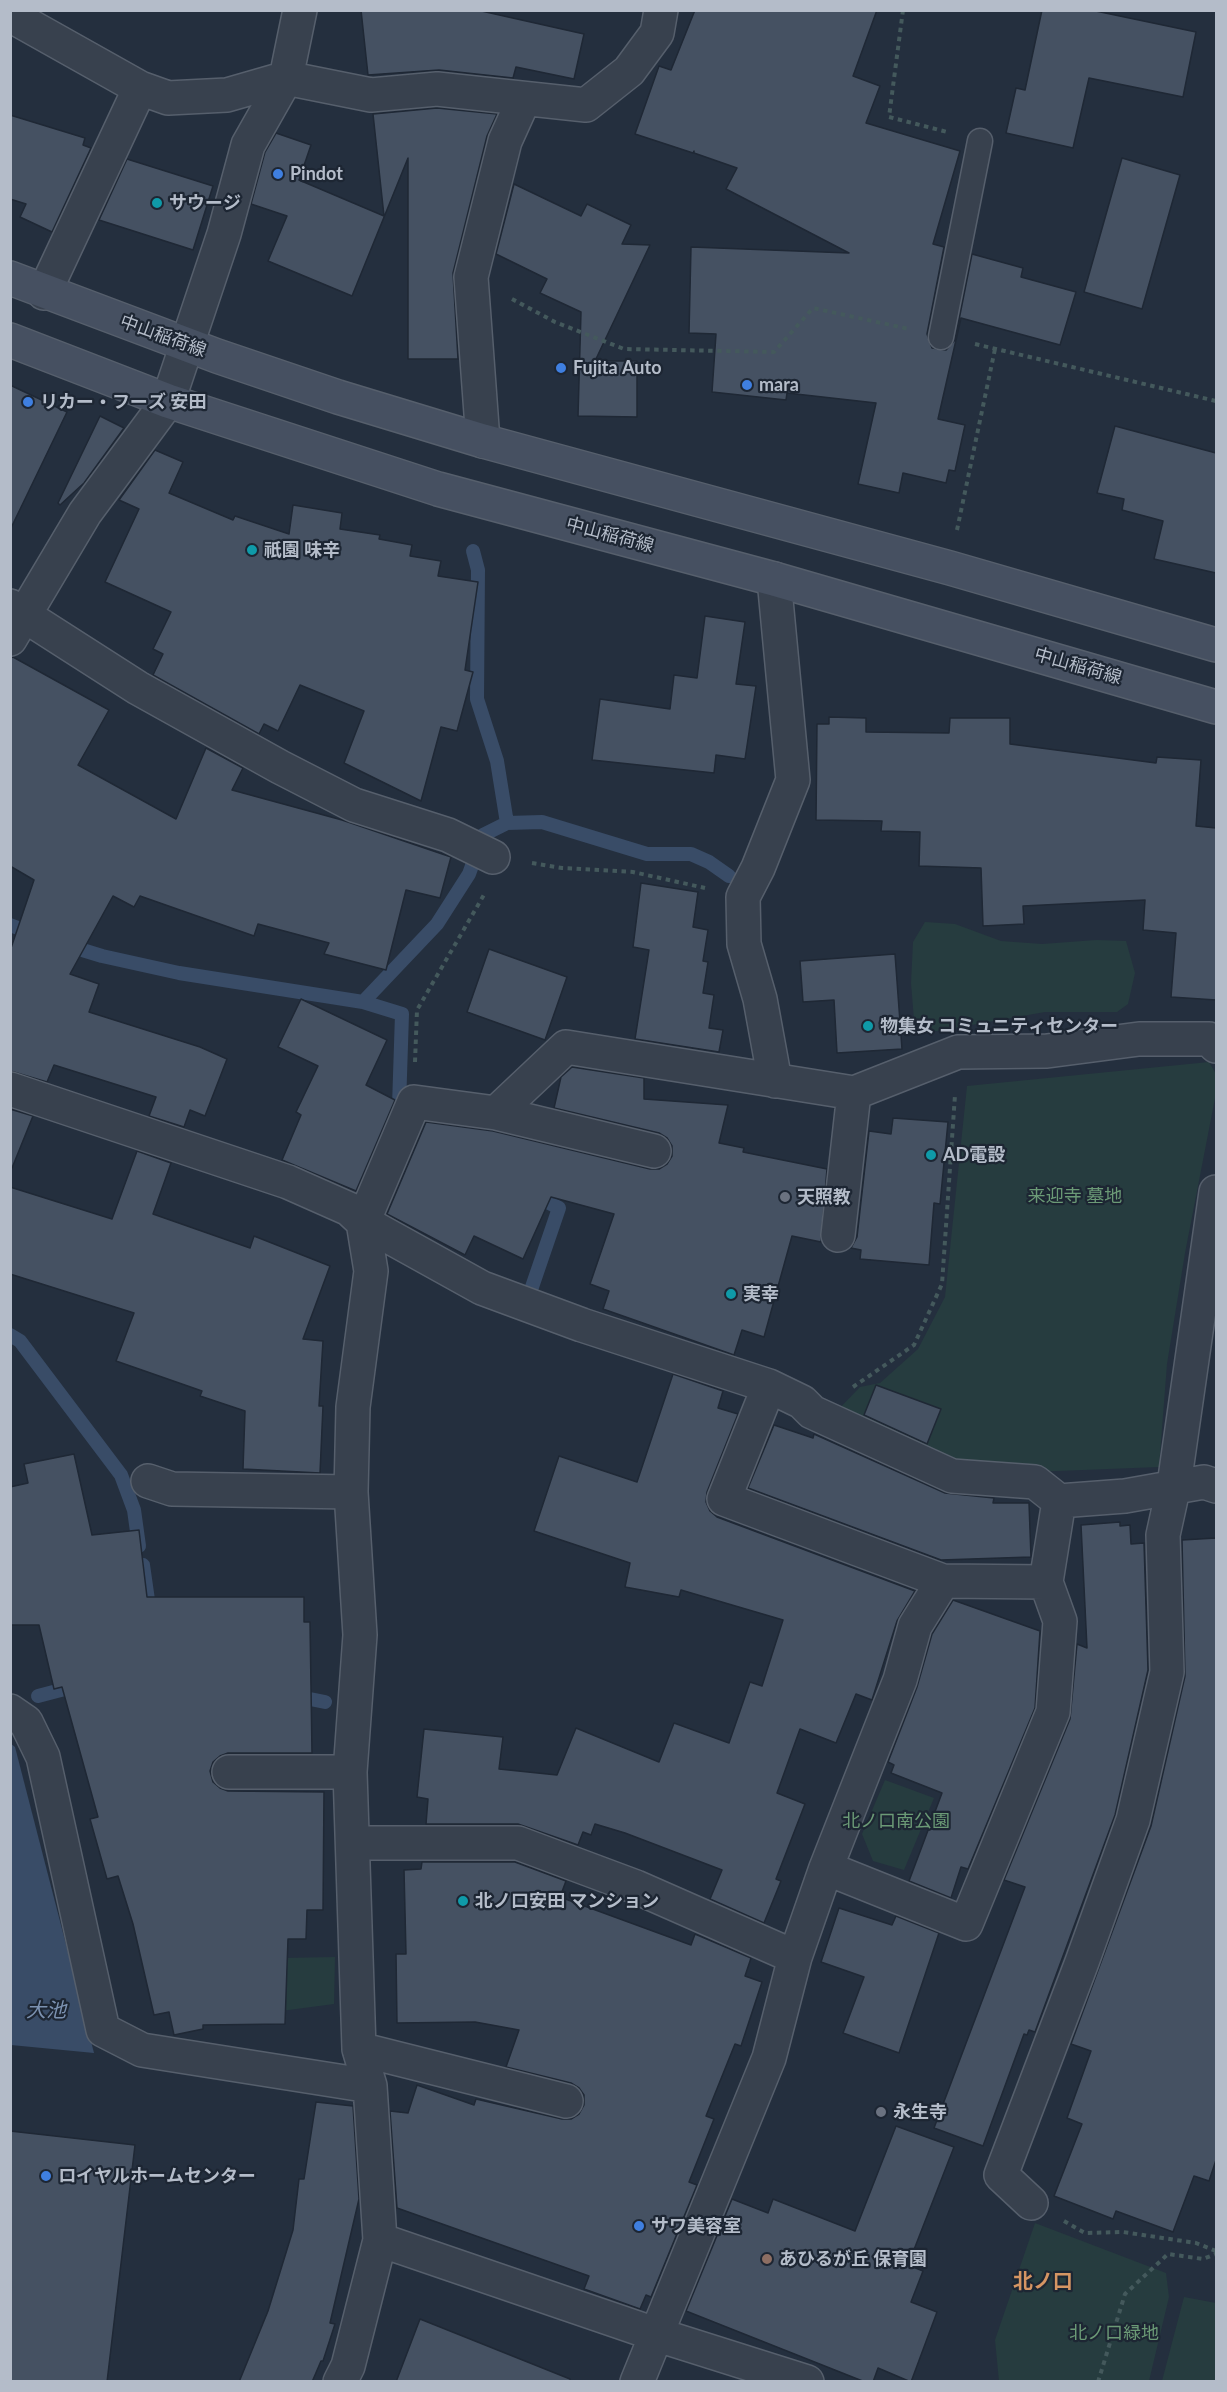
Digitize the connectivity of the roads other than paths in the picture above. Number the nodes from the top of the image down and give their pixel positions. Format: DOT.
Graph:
graph roads {
  1 [pos="300,10"];
  2 [pos="661,10"];
  3 [pos="10,15"];
  4 [pos="286,78"];
  5 [pos="140,88"];
  6 [pos="524,99"];
  7 [pos="980,141"];
  8 [pos="10,278"];
  9 [pos="44,293"];
  10 [pos="941,337"];
  11 [pos="10,340"];
  12 [pos="188,344"];
  13 [pos="168,401"];
  14 [pos="483,441"];
  15 [pos="774,579"];
  16 [pos="15,620"];
  17 [pos="1216,645"];
  18 [pos="1216,707"];
  19 [pos="493,857"];
  20 [pos="1216,1046"];
  21 [pos="775,1081"];
  22 [pos="10,1089"];
  23 [pos="854,1093"];
  24 [pos="495,1113"];
  25 [pos="654,1151"];
  26 [pos="1216,1192"];
  27 [pos="363,1222"];
  28 [pos="838,1235"];
  29 [pos="769,1386"];
  30 [pos="148,1481"];
  31 [pos="1174,1485"];
  32 [pos="1216,1486"];
  33 [pos="351,1492"];
  34 [pos="1059,1501"];
  35 [pos="943,1581"];
  36 [pos="1046,1582"];
  37 [pos="10,1711"];
  38 [pos="229,1772"];
  39 [pos="350,1772"];
  40 [pos="354,1843"];
  41 [pos="826,1868"];
  42 [pos="795,1957"];
  43 [pos="359,2049"];
  44 [pos="370,2086"];
  45 [pos="566,2102"];
  46 [pos="1031,2203"];
  47 [pos="380,2240"];
  48 [pos="655,2334"];
  49 [pos="340,2382"];
  50 [pos="638,2382"];
  51 [pos="807,2382"];
  1 -- 4 [label="street"];
  2 -- 6 [label="street"];
  3 -- 5 [label="street"];
  4 -- 5 [label="street"];
  4 -- 6 [label="street"];
  4 -- 12 [label="street"];
  5 -- 9 [label="street"];
  6 -- 14 [label="street"];
  7 -- 10 [label="lane"];
  8 -- 9 [label="main road, 中山稲荷線"];
  9 -- 12 [label="main road, 中山稲荷線"];
  11 -- 13 [label="main road, 中山稲荷線"];
  12 -- 13 [label="street"];
  12 -- 14 [label="main road, 中山稲荷線"];
  13 -- 15 [label="main road, 中山稲荷線"];
  13 -- 16 [label="street"];
  14 -- 17 [label="main road, 中山稲荷線"];
  15 -- 18 [label="main road, 中山稲荷線"];
  15 -- 21 [label="street"];
  16 -- 19 [label="street"];
  20 -- 23 [label="street"];
  21 -- 23 [label="street"];
  21 -- 24 [label="street"];
  22 -- 27 [label="street"];
  23 -- 28 [label="street"];
  24 -- 25 [label="street"];
  24 -- 27 [label="street"];
  26 -- 31 [label="street"];
  27 -- 29 [label="street"];
  27 -- 33 [label="street"];
  29 -- 34 [label="street"];
  29 -- 35 [label="street"];
  30 -- 33 [label="street"];
  31 -- 32 [label="street"];
  31 -- 34 [label="street"];
  31 -- 46 [label="street"];
  33 -- 39 [label="street"];
  34 -- 36 [label="street"];
  35 -- 36 [label="street"];
  35 -- 41 [label="street"];
  36 -- 41 [label="street"];
  37 -- 44 [label="street"];
  38 -- 39 [label="street"];
  39 -- 40 [label="street"];
  40 -- 42 [label="street"];
  40 -- 43 [label="street"];
  41 -- 42 [label="street"];
  42 -- 48 [label="street"];
  43 -- 44 [label="street"];
  43 -- 45 [label="street"];
  44 -- 47 [label="street"];
  47 -- 48 [label="street"];
  47 -- 49 [label="street"];
  48 -- 50 [label="street"];
  48 -- 51 [label="street"];
}
